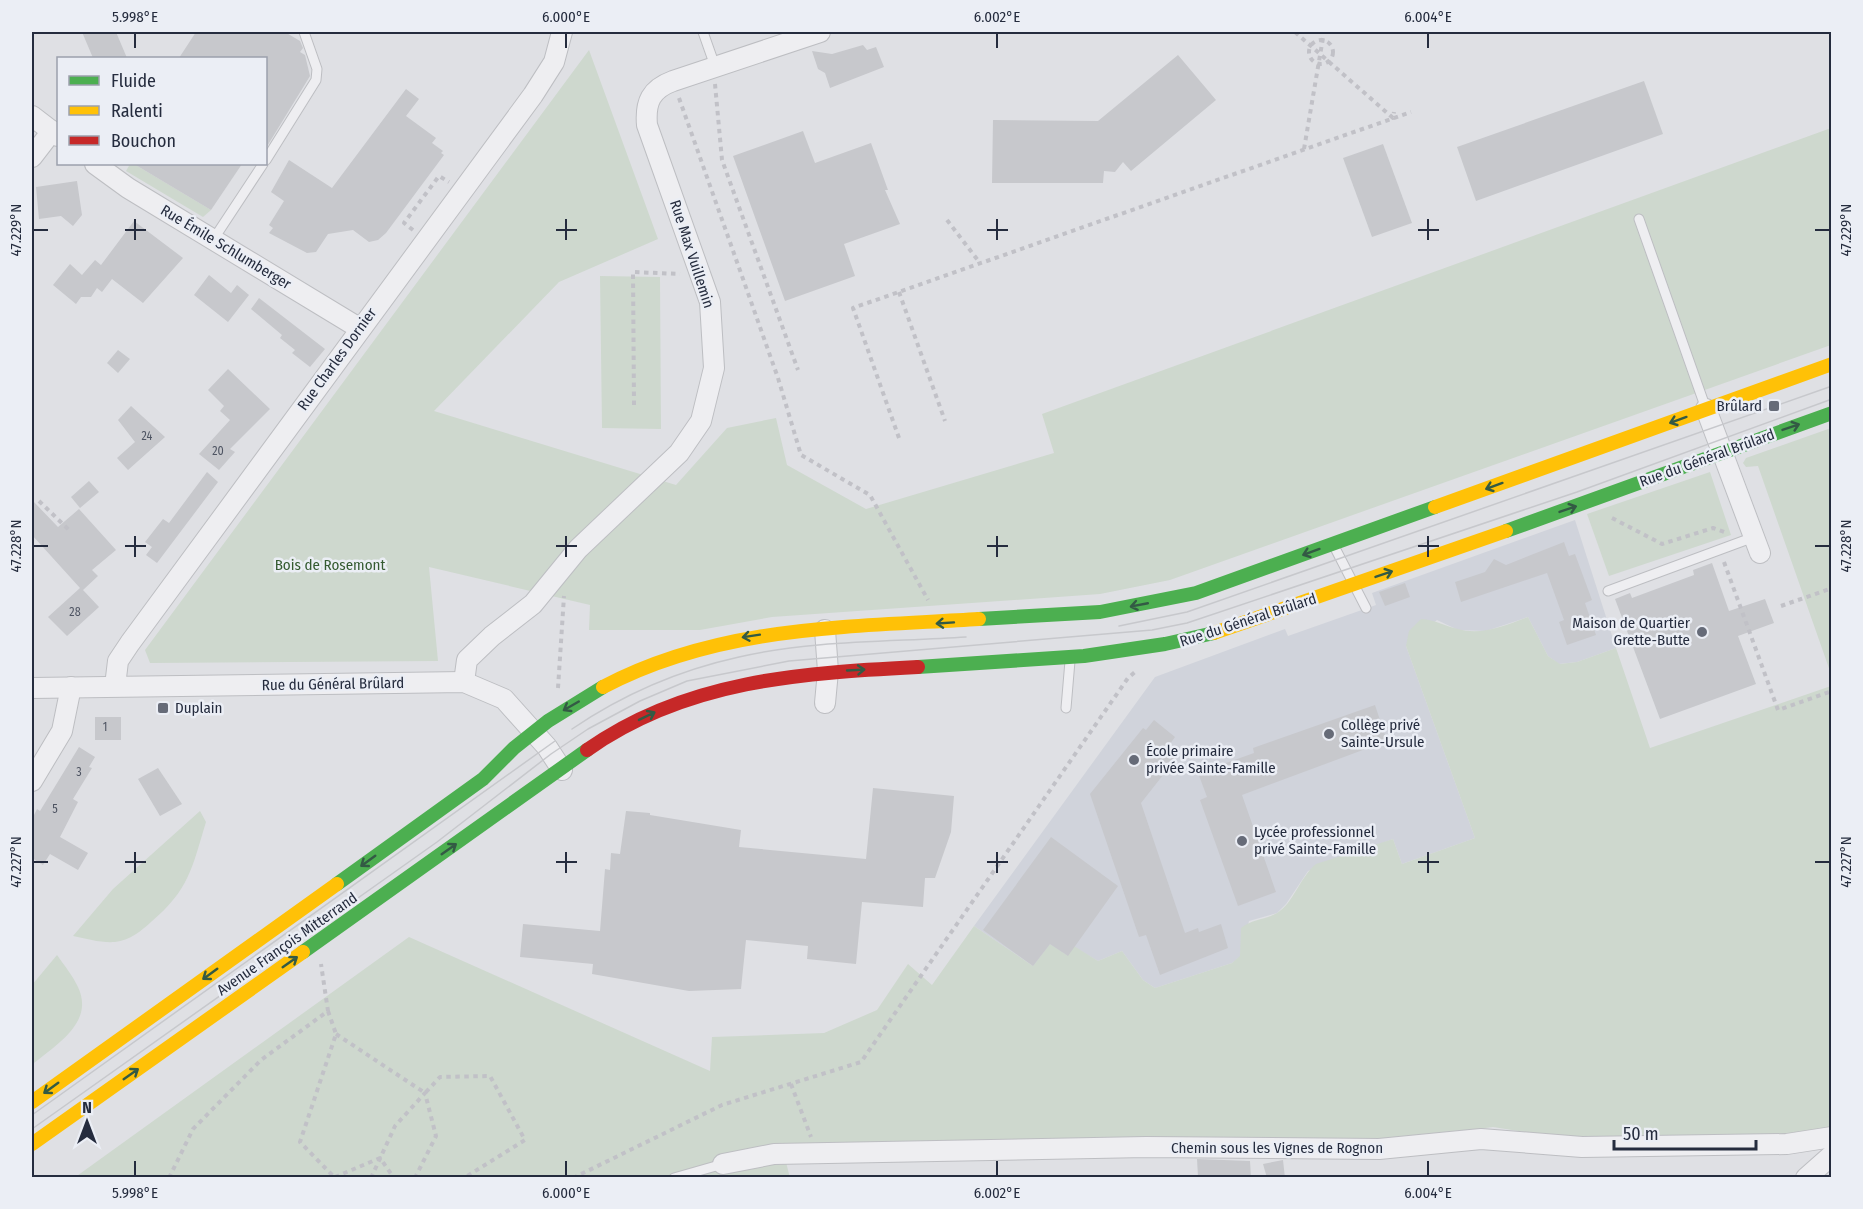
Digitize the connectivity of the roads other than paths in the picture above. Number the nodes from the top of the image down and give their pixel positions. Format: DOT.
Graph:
graph roads {
  1 [pos="304,32"];
  2 [pos="562,32"];
  3 [pos="703,32"];
  4 [pos="820,32"];
  5 [pos="715,75"];
  6 [pos="32,116"];
  7 [pos="55,134"];
  8 [pos="32,157"];
  9 [pos="267,157"];
  10 [pos="96,165"];
  11 [pos="262,165"];
  12 [pos="1639,219"];
  13 [pos="213,240"];
  14 [pos="359,328"];
  15 [pos="1832,364"];
  16 [pos="1706,410"];
  17 [pos="1832,413"];
  18 [pos="1723,452"];
  19 [pos="1753,543"];
  20 [pos="1333,544"];
  21 [pos="1354,584"];
  22 [pos="1608,591"];
  23 [pos="1366,608"];
  24 [pos="825,630"];
  25 [pos="1070,656"];
  26 [pos="828,671"];
  27 [pos="464,682"];
  28 [pos="71,687"];
  29 [pos="115,687"];
  30 [pos="32,688"];
  31 [pos="825,703"];
  32 [pos="1066,708"];
  33 [pos="533,730"];
  34 [pos="562,770"];
  35 [pos="32,781"];
  36 [pos="32,1102"];
  37 [pos="1832,1137"];
  38 [pos="32,1144"];
  39 [pos="1832,1155"];
  40 [pos="723,1164"];
  41 [pos="674,1178"];
  42 [pos="1806,1178"];
  1 -- 9 [label="lane"];
  2 -- 14 [label="street, Rue Charles Dornier"];
  3 -- 5 [label="lane"];
  4 -- 5 [label="street, Rue Max Vuillemin"];
  5 -- 27 [label="street, Rue Max Vuillemin"];
  6 -- 7 [label="street"];
  7 -- 8 [label="street"];
  10 -- 13 [label="street, Rue Émile Schlumberger"];
  11 -- 13 [label="lane"];
  12 -- 16 [label="lane"];
  13 -- 14 [label="street, Rue Émile Schlumberger"];
  14 -- 29 [label="street, Rue Charles Dornier"];
  15 -- 16 [label="main road"];
  16 -- 18 [label="street"];
  16 -- 20 [label="main road, one-way"];
  18 -- 17 [label="main road, Rue du Général Brûlard, one-way"];
  18 -- 19 [label="street"];
  21 -- 18 [label="main road, Rue du Général Brûlard, one-way"];
  19 -- 22 [label="lane"];
  20 -- 21 [label="lane"];
  20 -- 24 [label="main road, one-way"];
  21 -- 23 [label="lane"];
  21 -- 25 [label="main road, Rue du Général Brûlard"];
  24 -- 26 [label="street"];
  24 -- 33 [label="main road, one-way"];
  26 -- 25 [label="main road, Rue du Général Brûlard, one-way"];
  25 -- 32 [label="lane"];
  26 -- 31 [label="street"];
  34 -- 26 [label="main road, Rue du Général Brûlard, one-way"];
  27 -- 29 [label="street, Rue du Général Brûlard"];
  27 -- 33 [label="street, Rue du Général Brûlard"];
  28 -- 29 [label="street, Rue du Général Brûlard"];
  28 -- 30 [label="street, Rue du Général Brûlard"];
  28 -- 35 [label="street"];
  33 -- 34 [label="street, Rue du Général Brûlard"];
  33 -- 36 [label="main road, Avenue François Mitterrand, one-way"];
  38 -- 34 [label="main road, Avenue François Mitterrand, one-way"];
  37 -- 40 [label="street, Chemin sous les Vignes de Rognon"];
  39 -- 42 [label="street"];
  40 -- 41 [label="lane"];
}
